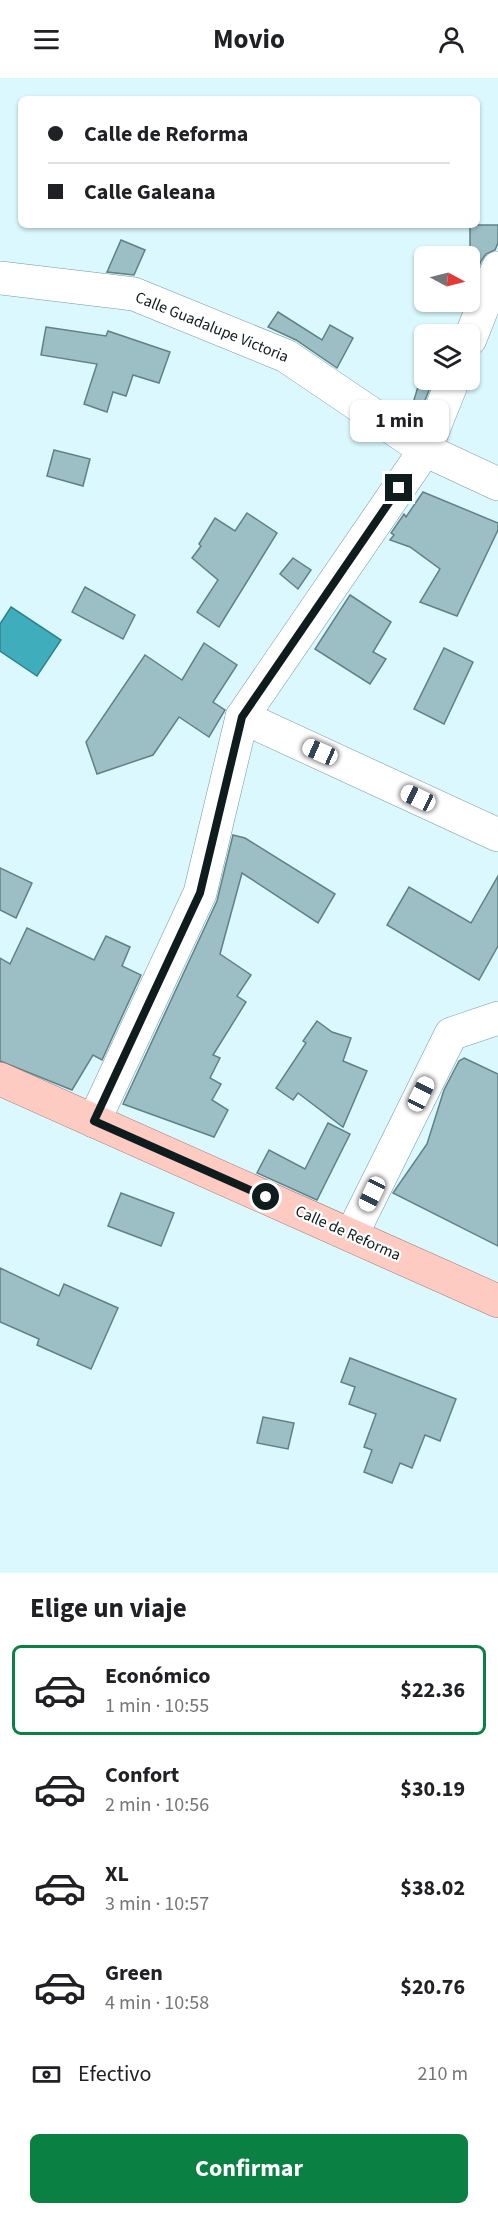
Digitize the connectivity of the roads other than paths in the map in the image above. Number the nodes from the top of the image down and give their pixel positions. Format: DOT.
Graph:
graph roads {
  1 [pos="498,268"];
  2 [pos="0,278"];
  3 [pos="476,324"];
  4 [pos="449,390"];
  5 [pos="425,450"];
  6 [pos="498,484"];
  7 [pos="242,717"];
  8 [pos="498,835"];
  9 [pos="498,1018"];
  10 [pos="0,1079"];
  11 [pos="94,1121"];
  12 [pos="352,1234"];
  13 [pos="498,1301"];
  1 -- 3 [label="street"];
  2 -- 5 [label="street, Calle Guadalupe Victoria"];
  4 -- 5 [label="street"];
  5 -- 6 [label="street, Calle Guadalupe Victoria"];
  5 -- 7 [label="street"];
  7 -- 8 [label="street"];
  7 -- 11 [label="street"];
  9 -- 12 [label="street"];
  10 -- 11 [label="main road, Calle de Reforma"];
  11 -- 12 [label="main road, Calle de Reforma"];
  12 -- 13 [label="main road, Calle de Reforma"];
}
